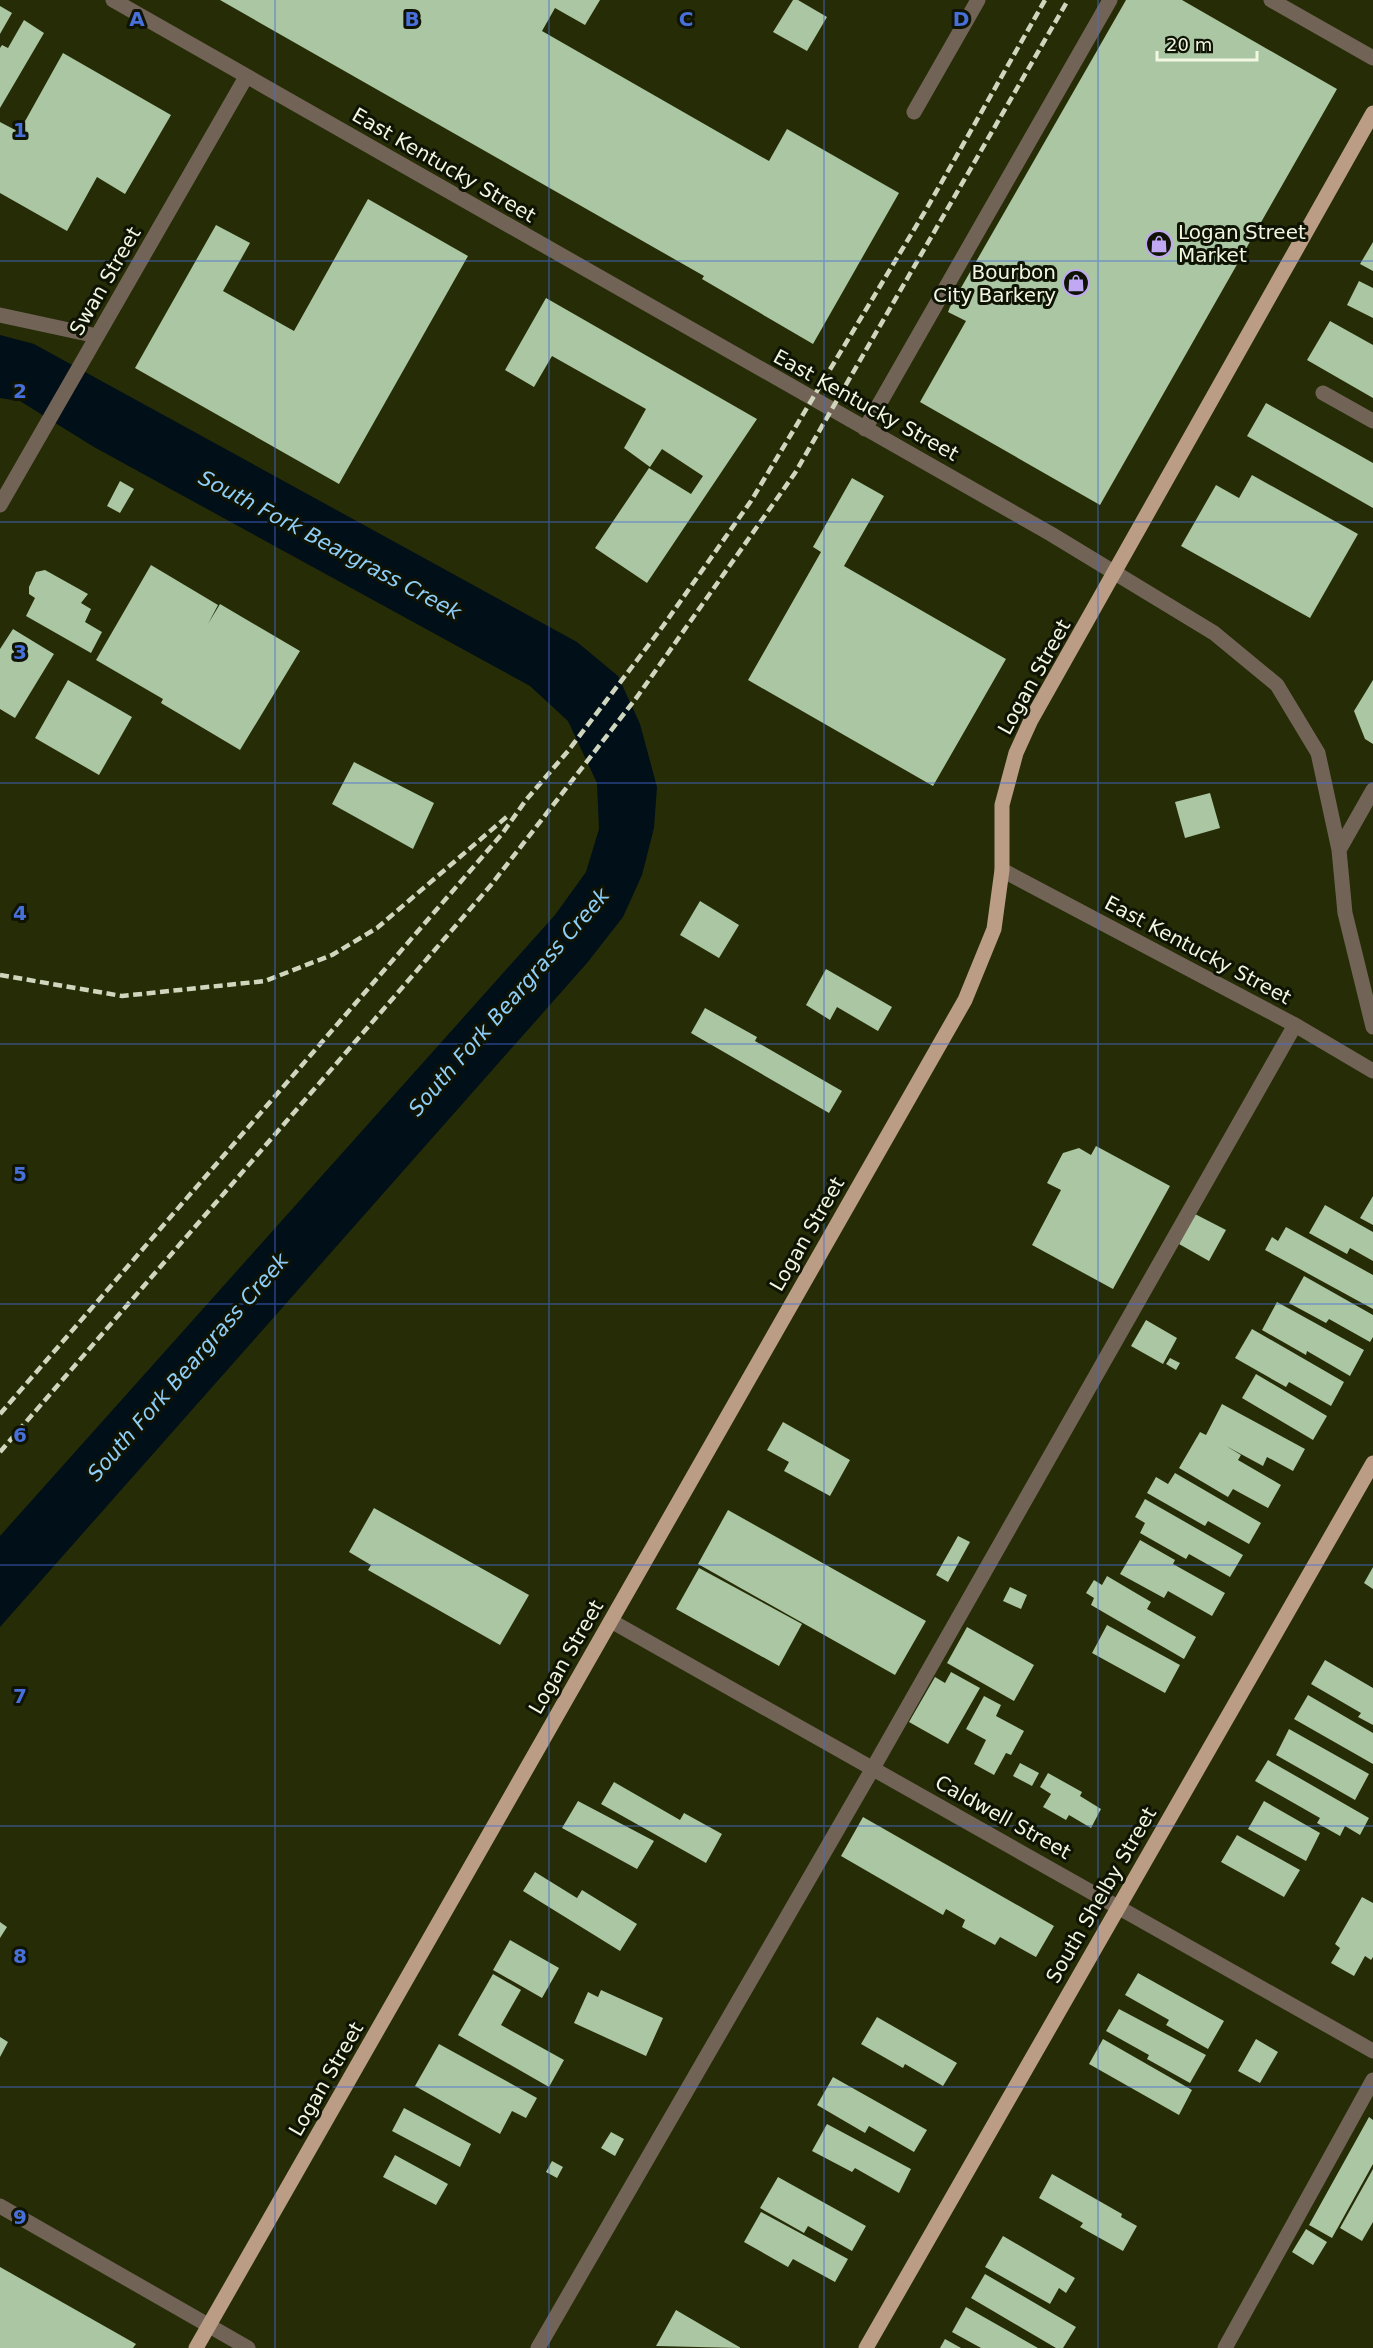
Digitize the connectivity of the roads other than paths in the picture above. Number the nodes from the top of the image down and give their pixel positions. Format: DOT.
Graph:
graph roads {
  1 [pos="113,0"];
  2 [pos="978,0"];
  3 [pos="1110,0"];
  4 [pos="1271,0"];
  5 [pos="1373,58"];
  6 [pos="246,77"];
  7 [pos="914,112"];
  8 [pos="1373,113"];
  9 [pos="0,315"];
  10 [pos="97,336"];
  11 [pos="1323,393"];
  12 [pos="1373,421"];
  13 [pos="865,429"];
  14 [pos="0,505"];
  15 [pos="1116,573"];
  16 [pos="1373,790"];
  17 [pos="1339,850"];
  18 [pos="1002,870"];
  19 [pos="1295,1025"];
  20 [pos="1373,1027"];
  21 [pos="1373,1071"];
  22 [pos="1373,1463"];
  23 [pos="611,1621"];
  24 [pos="873,1768"];
  25 [pos="1117,1906"];
  26 [pos="1373,2051"];
  27 [pos="1373,2080"];
  28 [pos="0,2206"];
  29 [pos="208,2326"];
  30 [pos="196,2348"];
  31 [pos="248,2348"];
  32 [pos="538,2348"];
  33 [pos="866,2348"];
  34 [pos="1225,2348"];
  1 -- 6 [label="street, East Kentucky Street"];
  2 -- 7 [label="street"];
  3 -- 13 [label="street"];
  4 -- 5 [label="street"];
  6 -- 10 [label="street, Swan Street"];
  6 -- 13 [label="street, East Kentucky Street"];
  8 -- 15 [label="main road, Logan Street"];
  9 -- 10 [label="street"];
  10 -- 14 [label="street, Swan Street"];
  11 -- 12 [label="street"];
  13 -- 15 [label="street, East Kentucky Street"];
  15 -- 17 [label="street, East Kentucky Street"];
  15 -- 18 [label="main road, Logan Street"];
  16 -- 17 [label="street"];
  17 -- 20 [label="street, East Kentucky Street"];
  18 -- 19 [label="street, East Kentucky Street"];
  18 -- 23 [label="main road, Logan Street"];
  19 -- 21 [label="street, East Kentucky Street"];
  19 -- 24 [label="street"];
  22 -- 25 [label="main road, South Shelby Street"];
  23 -- 24 [label="street, Caldwell Street"];
  23 -- 29 [label="main road, Logan Street"];
  24 -- 25 [label="street, Caldwell Street"];
  24 -- 32 [label="street"];
  25 -- 26 [label="street, Caldwell Street"];
  25 -- 33 [label="main road, South Shelby Street"];
  27 -- 34 [label="street"];
  28 -- 29 [label="street"];
  29 -- 30 [label="main road, Logan Street"];
  29 -- 31 [label="street"];
}
